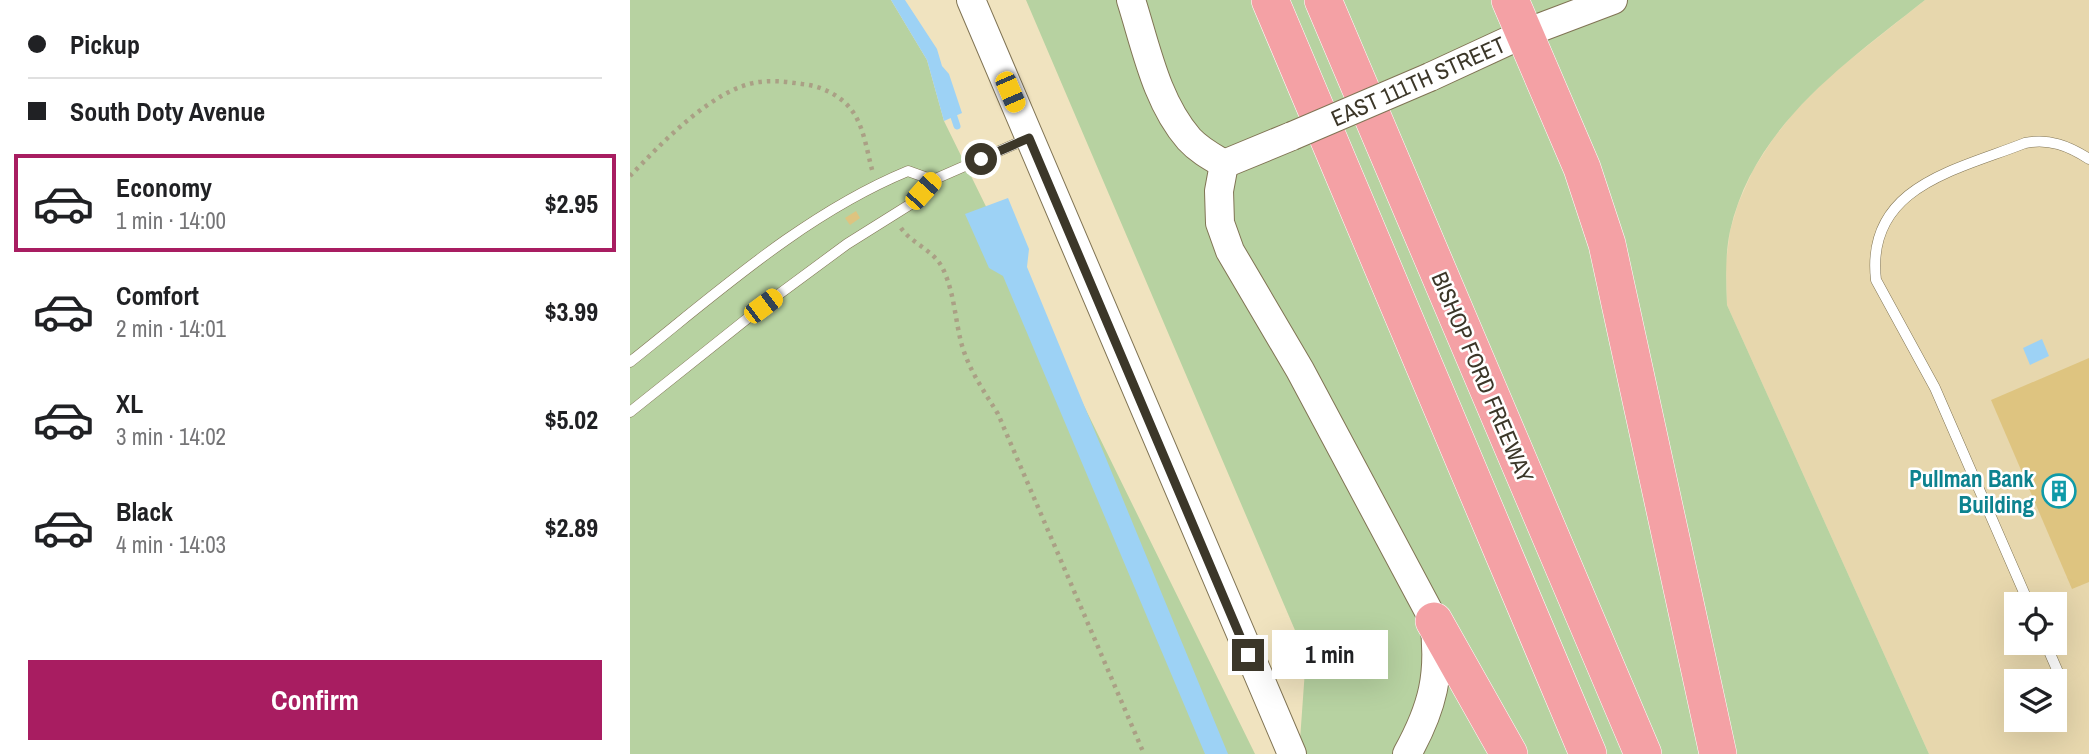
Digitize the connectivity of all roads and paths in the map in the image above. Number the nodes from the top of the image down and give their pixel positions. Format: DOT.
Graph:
graph roads {
  1 [pos="971,0"];
  2 [pos="1131,0"];
  3 [pos="1269,0"];
  4 [pos="1323,0"];
  5 [pos="1510,0"];
  6 [pos="1613,0"];
  7 [pos="1523,34"];
  8 [pos="1029,138"];
  9 [pos="2089,159"];
  10 [pos="1224,164"];
  11 [pos="630,176"];
  12 [pos="933,180"];
  13 [pos="877,184"];
  14 [pos="892,215"];
  15 [pos="630,362"];
  16 [pos="630,412"];
  17 [pos="2024,592"];
  18 [pos="1434,621"];
  19 [pos="1144,754"];
  20 [pos="1292,754"];
  21 [pos="1407,754"];
  22 [pos="1509,754"];
  23 [pos="1588,754"];
  24 [pos="1643,754"];
  25 [pos="1718,754"];
  1 -- 8 [label="main road"];
  2 -- 10 [label="main road"];
  3 -- 23 [label="highway"];
  4 -- 24 [label="highway, BISHOP FORD FREEWAY"];
  5 -- 7 [label="highway"];
  6 -- 7 [label="main road, EAST 111TH STREET"];
  7 -- 10 [label="main road, EAST 111TH STREET, bridge"];
  7 -- 25 [label="highway"];
  8 -- 12 [label="lane"];
  8 -- 20 [label="main road"];
  9 -- 17 [label="lane"];
  10 -- 18 [label="main road"];
  11 -- 13 [label="path"];
  12 -- 13 [label="lane"];
  12 -- 14 [label="lane"];
  13 -- 15 [label="lane"];
  14 -- 16 [label="lane"];
  14 -- 19 [label="path"];
  18 -- 21 [label="main road"];
  18 -- 22 [label="highway"];
}
